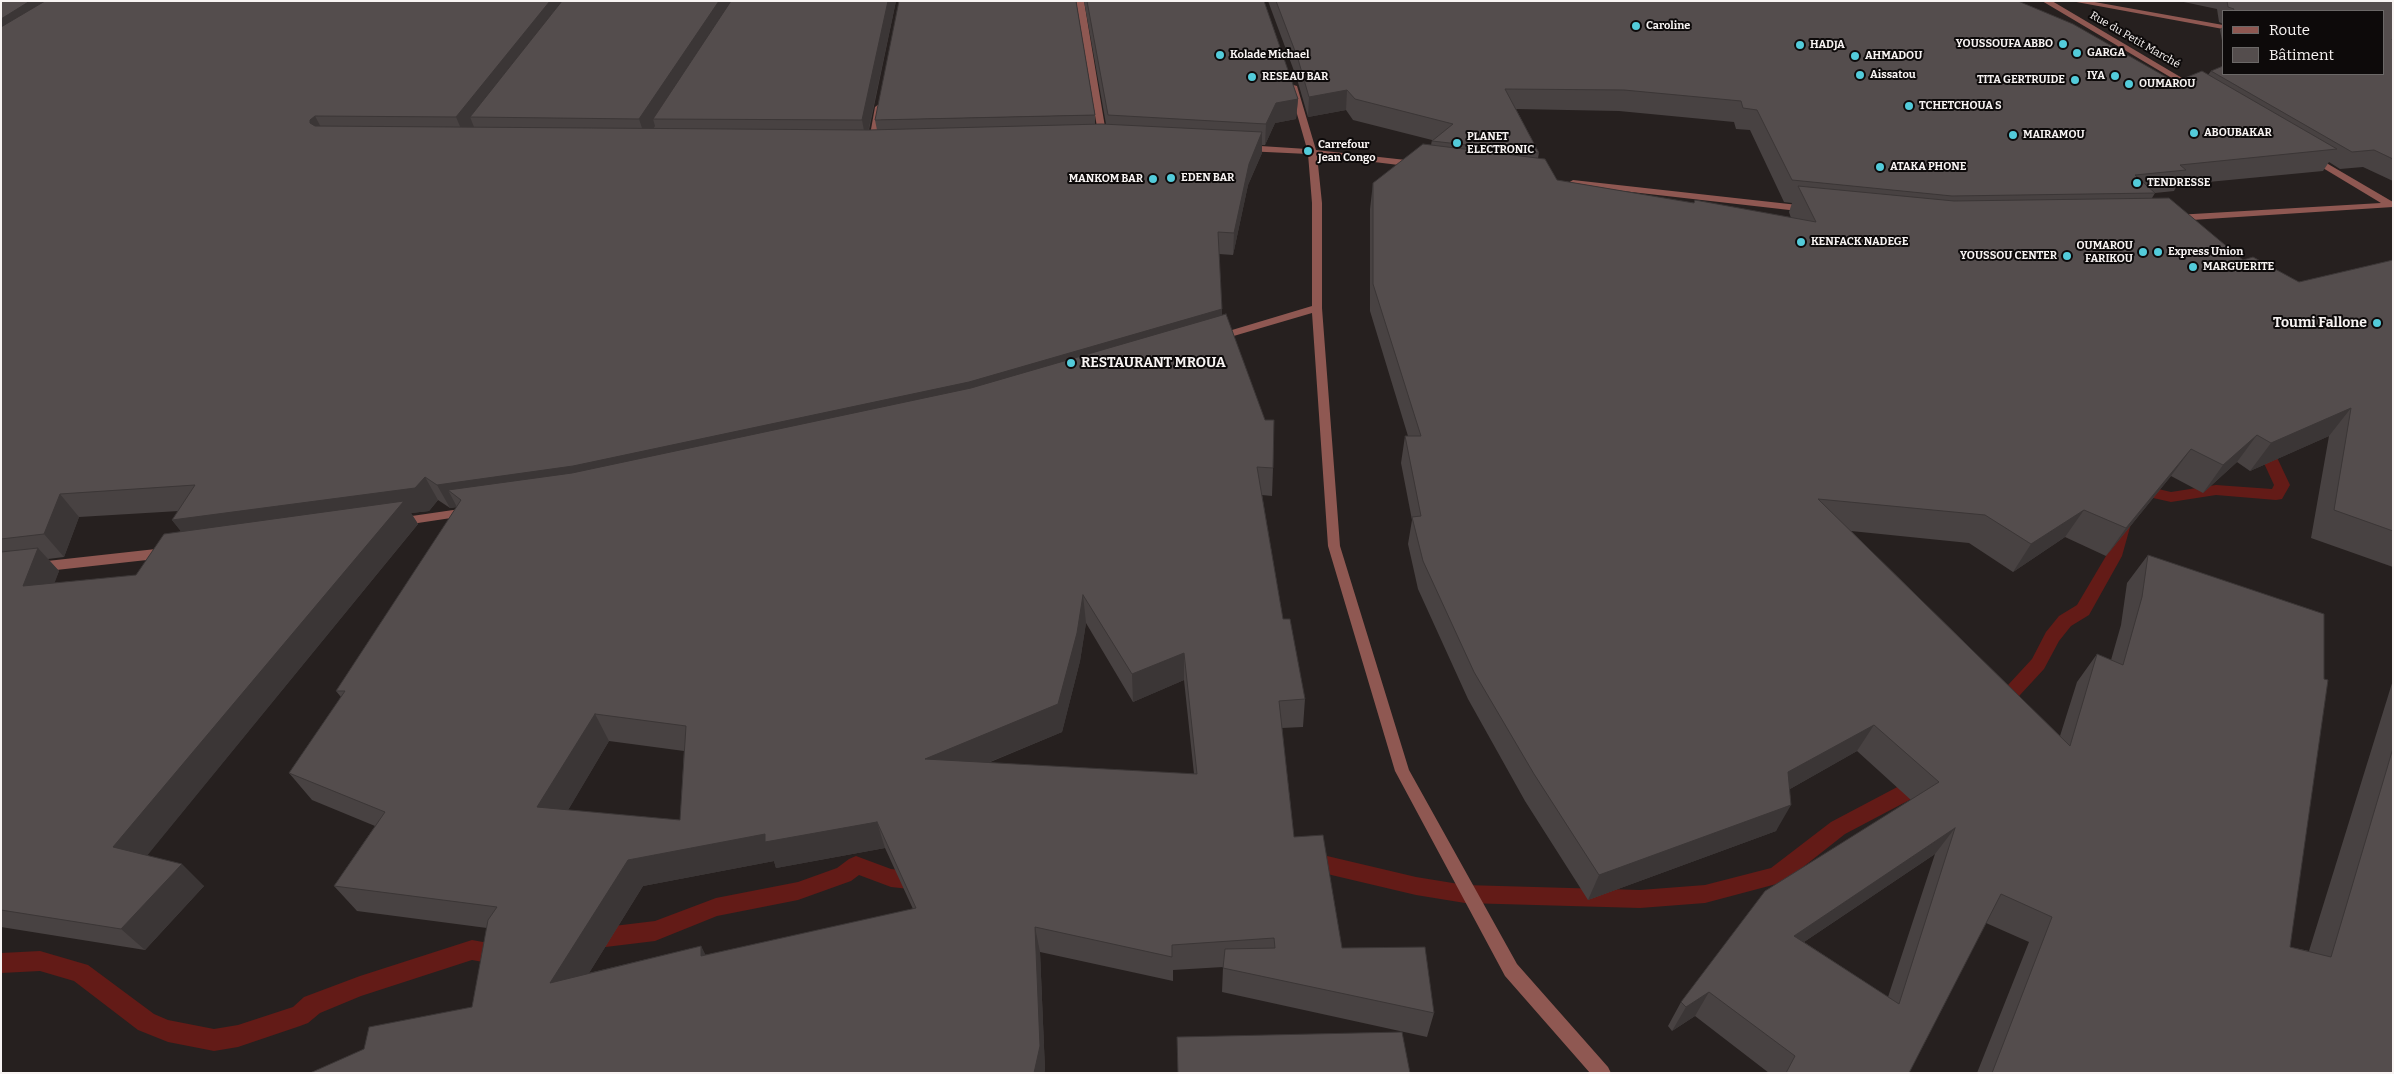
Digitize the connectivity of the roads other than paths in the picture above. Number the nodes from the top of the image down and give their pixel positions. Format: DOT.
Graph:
graph roads {
  1 [pos="1080,1"];
  2 [pos="2046,1"];
  3 [pos="2075,1"];
  4 [pos="2222,27"];
  5 [pos="1288,72"];
  6 [pos="2204,94"];
  7 [pos="881,98"];
  8 [pos="1113,140"];
  9 [pos="872,146"];
  10 [pos="1232,147"];
  11 [pos="1312,152"];
  12 [pos="2306,154"];
  13 [pos="1429,166"];
  14 [pos="1566,182"];
  15 [pos="2392,205"];
  16 [pos="1818,210"];
  17 [pos="2169,218"];
  18 [pos="1317,308"];
  19 [pos="1203,342"];
  20 [pos="476,511"];
  21 [pos="387,523"];
  22 [pos="173,552"];
  23 [pos="30,568"];
  24 [pos="1602,1073"];
  1 -- 8 [label="street"];
  2 -- 6 [label="street, Rue du Petit Marché"];
  3 -- 4 [label="street"];
  5 -- 11 [label="street"];
  7 -- 9 [label="street"];
  10 -- 11 [label="street"];
  11 -- 13 [label="street"];
  11 -- 18 [label="street"];
  12 -- 15 [label="street"];
  14 -- 16 [label="street"];
  15 -- 17 [label="street"];
  18 -- 19 [label="street"];
  18 -- 24 [label="street"];
  20 -- 21 [label="street"];
  22 -- 23 [label="street"];
}
